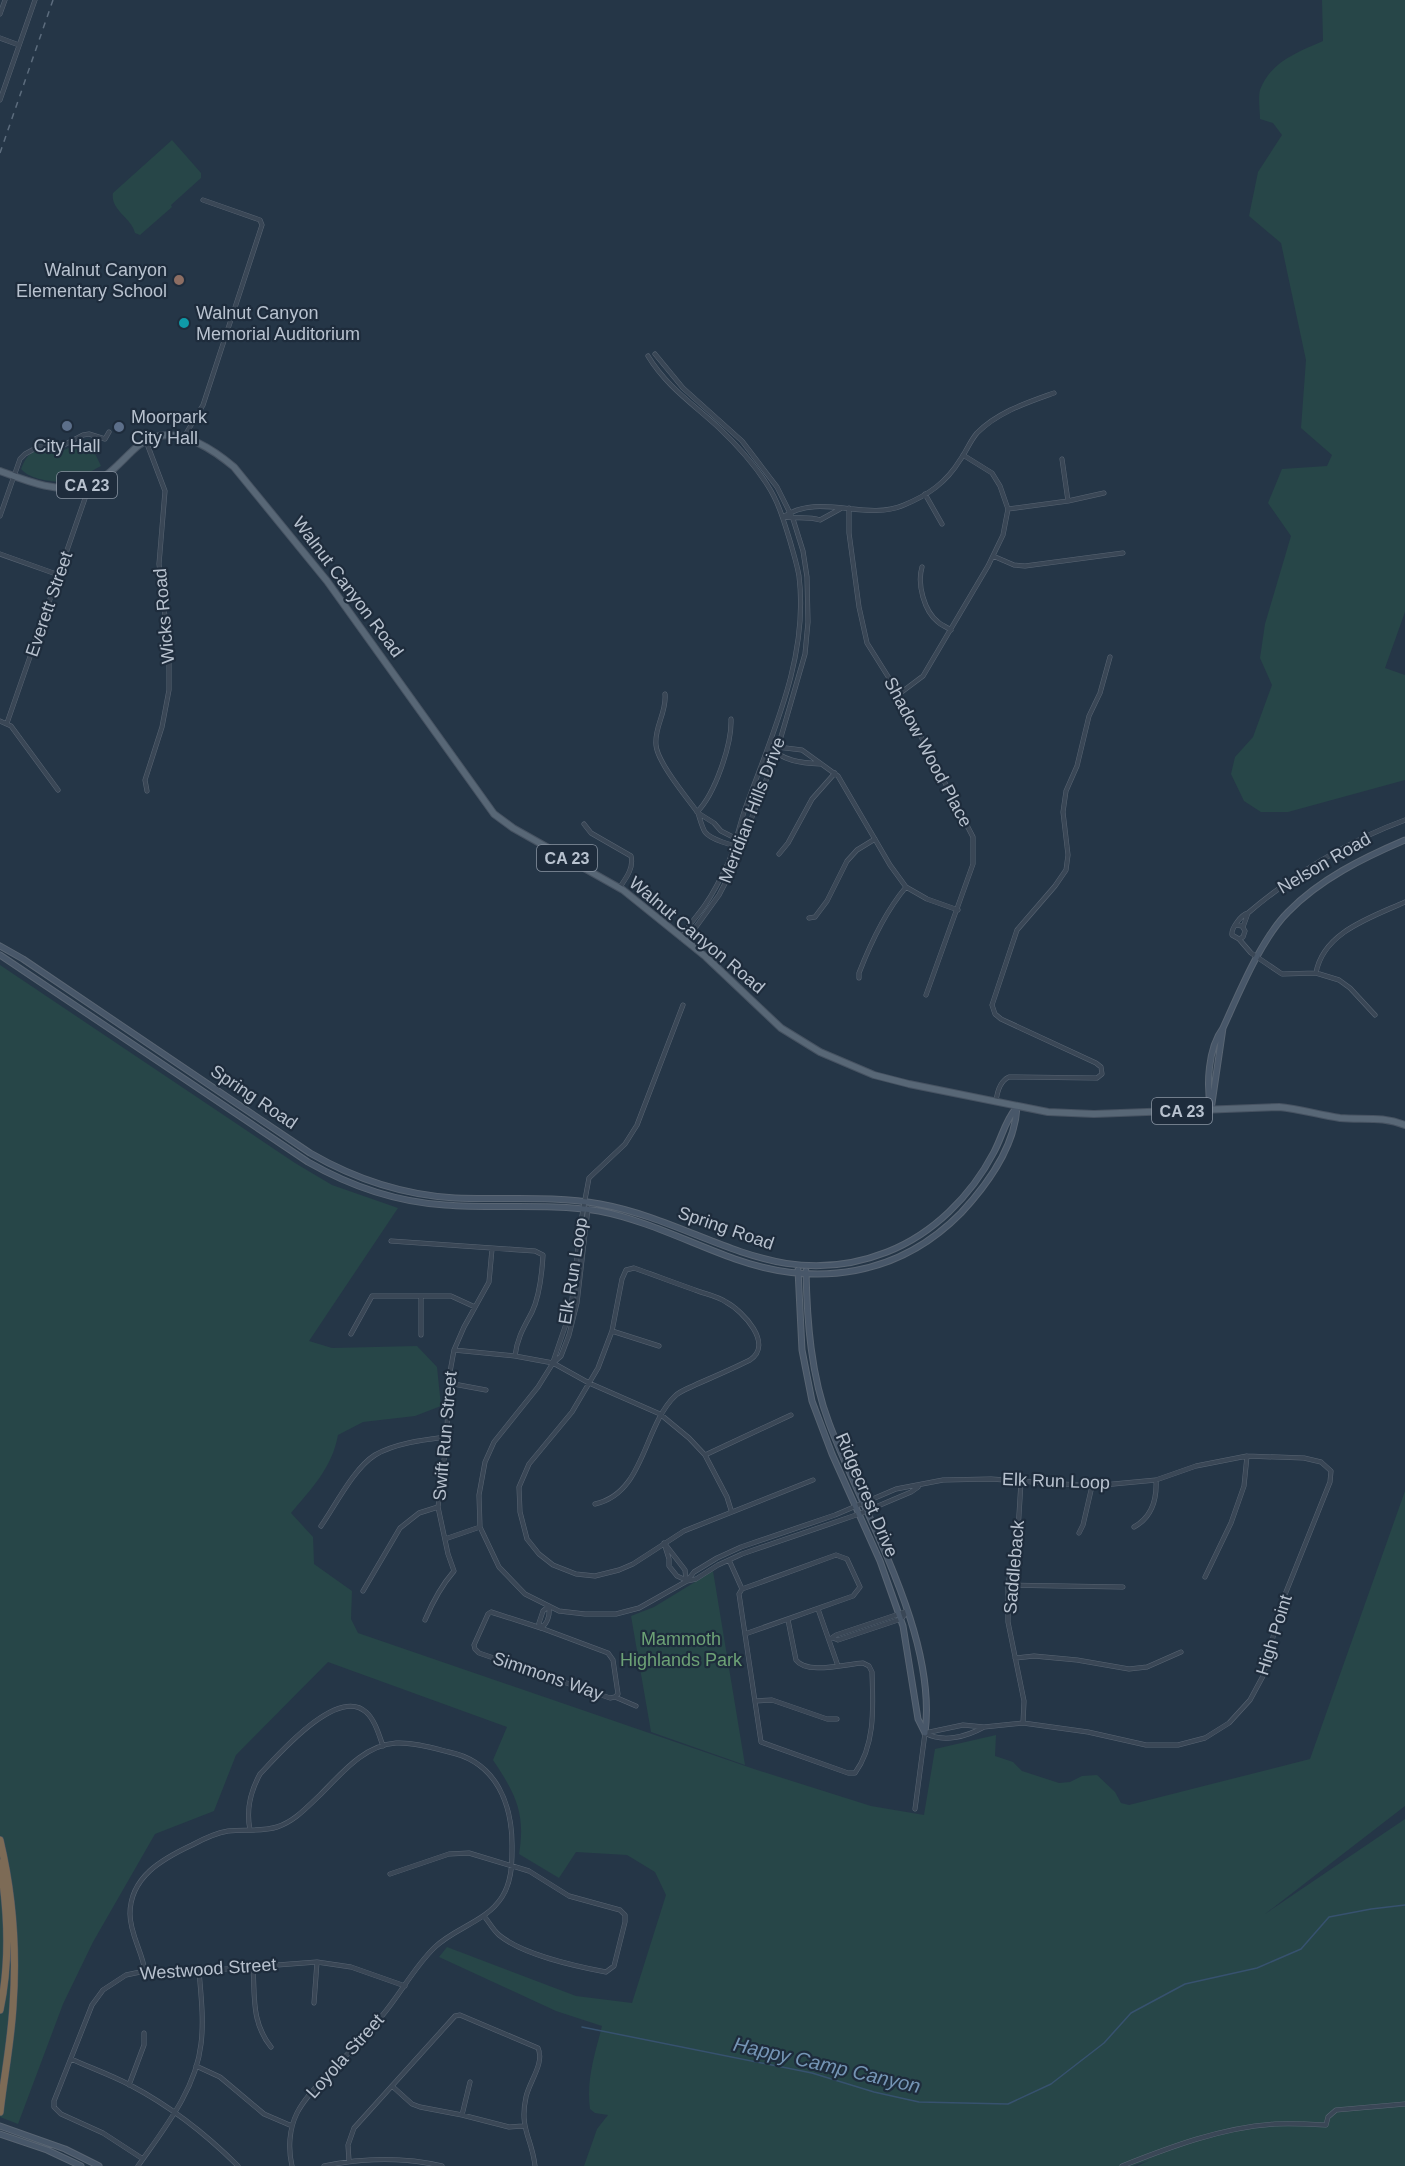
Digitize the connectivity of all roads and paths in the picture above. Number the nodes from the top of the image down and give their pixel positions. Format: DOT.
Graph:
graph roads {
  1 [pos="5,0"];
  2 [pos="35,0"];
  3 [pos="0,14"];
  4 [pos="0,38"];
  5 [pos="19,45"];
  6 [pos="0,100"];
  7 [pos="203,200"];
  8 [pos="656,354"];
  9 [pos="648,356"];
  10 [pos="1054,393"];
  11 [pos="732,430"];
  12 [pos="109,432"];
  13 [pos="726,436"];
  14 [pos="183,438"];
  15 [pos="146,441"];
  16 [pos="963,455"];
  17 [pos="1062,459"];
  18 [pos="0,471"];
  19 [pos="14,476"];
  20 [pos="90,484"];
  21 [pos="1104,493"];
  22 [pos="925,494"];
  23 [pos="1068,501"];
  24 [pos="826,507"];
  25 [pos="849,507"];
  26 [pos="1008,508"];
  27 [pos="840,509"];
  28 [pos="790,513"];
  29 [pos="0,516"];
  30 [pos="827,516"];
  31 [pos="783,517"];
  32 [pos="793,519"];
  33 [pos="942,525"];
  34 [pos="1123,553"];
  35 [pos="0,554"];
  36 [pos="993,556"];
  37 [pos="922,567"];
  38 [pos="58,575"];
  39 [pos="951,630"];
  40 [pos="1110,657"];
  41 [pos="664,694"];
  42 [pos="900,694"];
  43 [pos="731,719"];
  44 [pos="0,721"];
  45 [pos="7,723"];
  46 [pos="769,746"];
  47 [pos="777,748"];
  48 [pos="806,753"];
  49 [pos="776,754"];
  50 [pos="804,763"];
  51 [pos="821,764"];
  52 [pos="834,773"];
  53 [pos="58,790"];
  54 [pos="147,791"];
  55 [pos="698,813"];
  56 [pos="1405,820"];
  57 [pos="714,823"];
  58 [pos="584,824"];
  59 [pos="705,832"];
  60 [pos="737,839"];
  61 [pos="875,839"];
  62 [pos="1405,840"];
  63 [pos="742,846"];
  64 [pos="734,847"];
  65 [pos="779,854"];
  66 [pos="906,887"];
  67 [pos="619,888"];
  68 [pos="1405,902"];
  69 [pos="958,910"];
  70 [pos="1248,913"];
  71 [pos="809,918"];
  72 [pos="1236,926"];
  73 [pos="1243,927"];
  74 [pos="682,939"];
  75 [pos="1239,939"];
  76 [pos="0,946"];
  77 [pos="0,955"];
  78 [pos="1258,958"];
  79 [pos="1316,974"];
  80 [pos="859,978"];
  81 [pos="926,995"];
  82 [pos="683,1005"];
  83 [pos="1375,1015"];
  84 [pos="996,1102"];
  85 [pos="1017,1107"];
  86 [pos="1211,1110"];
  87 [pos="1405,1125"];
  88 [pos="586,1202"];
  89 [pos="586,1210"];
  90 [pos="391,1241"];
  91 [pos="492,1250"];
  92 [pos="798,1265"];
  93 [pos="806,1266"];
  94 [pos="798,1273"];
  95 [pos="806,1274"];
  96 [pos="421,1297"];
  97 [pos="475,1307"];
  98 [pos="612,1331"];
  99 [pos="351,1334"];
  100 [pos="421,1335"];
  101 [pos="659,1347"];
  102 [pos="454,1350"];
  103 [pos="515,1356"];
  104 [pos="553,1363"];
  105 [pos="448,1383"];
  106 [pos="589,1383"];
  107 [pos="486,1390"];
  108 [pos="660,1414"];
  109 [pos="791,1415"];
  110 [pos="447,1437"];
  111 [pos="705,1455"];
  112 [pos="1247,1456"];
  113 [pos="1330,1472"];
  114 [pos="813,1480"];
  115 [pos="1156,1480"];
  116 [pos="1021,1482"];
  117 [pos="919,1486"];
  118 [pos="1092,1486"];
  119 [pos="862,1503"];
  120 [pos="595,1504"];
  121 [pos="855,1506"];
  122 [pos="438,1508"];
  123 [pos="731,1511"];
  124 [pos="866,1511"];
  125 [pos="859,1514"];
  126 [pos="321,1526"];
  127 [pos="480,1527"];
  128 [pos="1134,1527"];
  129 [pos="1079,1533"];
  130 [pos="445,1539"];
  131 [pos="664,1544"];
  132 [pos="729,1560"];
  133 [pos="1205,1577"];
  134 [pos="687,1581"];
  135 [pos="1008,1585"];
  136 [pos="1123,1587"];
  137 [pos="742,1589"];
  138 [pos="363,1591"];
  139 [pos="549,1606"];
  140 [pos="818,1609"];
  141 [pos="908,1611"];
  142 [pos="899,1616"];
  143 [pos="425,1620"];
  144 [pos="788,1620"];
  145 [pos="541,1628"];
  146 [pos="745,1634"];
  147 [pos="831,1639"];
  148 [pos="1181,1652"];
  149 [pos="1015,1658"];
  150 [pos="838,1666"];
  151 [pos="615,1697"];
  152 [pos="755,1701"];
  153 [pos="636,1706"];
  154 [pos="837,1719"];
  155 [pos="1023,1723"];
  156 [pos="966,1726"];
  157 [pos="984,1727"];
  158 [pos="925,1733"];
  159 [pos="968,1733"];
  160 [pos="384,1746"];
  161 [pos="915,1809"];
  162 [pos="250,1830"];
  163 [pos="0,1840"];
  164 [pos="0,1863"];
  165 [pos="512,1866"];
  166 [pos="390,1874"];
  167 [pos="484,1916"];
  168 [pos="317,1962"];
  169 [pos="253,1967"];
  170 [pos="145,1971"];
  171 [pos="199,1971"];
  172 [pos="405,1986"];
  173 [pos="314,2003"];
  174 [pos="0,2010"];
  175 [pos="144,2032"];
  176 [pos="271,2047"];
  177 [pos="71,2059"];
  178 [pos="196,2066"];
  179 [pos="470,2082"];
  180 [pos="129,2085"];
  181 [pos="392,2086"];
  182 [pos="1405,2104"];
  183 [pos="174,2111"];
  184 [pos="0,2112"];
  185 [pos="462,2115"];
  186 [pos="0,2126"];
  187 [pos="292,2126"];
  188 [pos="523,2126"];
  189 [pos="0,2134"];
  190 [pos="143,2159"];
  191 [pos="349,2161"];
  192 [pos="81,2166"];
  193 [pos="99,2166"];
  194 [pos="138,2166"];
  195 [pos="238,2166"];
  196 [pos="292,2166"];
  197 [pos="324,2166"];
  198 [pos="442,2166"];
  199 [pos="535,2166"];
  200 [pos="1122,2166"];
  1 -- 3 [label="street"];
  2 -- 5 [label="street"];
  4 -- 5 [label="street"];
  5 -- 6 [label="street"];
  7 -- 14 [label="street"];
  8 -- 11 [label="street, Meridian Hills Drive"];
  9 -- 13 [label="street, Meridian Hills Drive"];
  10 -- 16 [label="street"];
  11 -- 13 [label="street"];
  11 -- 28 [label="street, Meridian Hills Drive"];
  12 -- 19 [label="street"];
  13 -- 31 [label="street, Meridian Hills Drive"];
  14 -- 15 [label="main road, Walnut Canyon Road / CA 23"];
  14 -- 67 [label="main road, Walnut Canyon Road / CA 23"];
  15 -- 20 [label="main road, CA 23"];
  15 -- 54 [label="street, Wicks Road"];
  16 -- 22 [label="street"];
  16 -- 26 [label="street"];
  17 -- 23 [label="street"];
  18 -- 19 [label="main road, CA 23"];
  19 -- 20 [label="main road, CA 23"];
  19 -- 29 [label="street"];
  20 -- 38 [label="street, Everett Street"];
  21 -- 23 [label="street"];
  22 -- 25 [label="street"];
  22 -- 33 [label="street"];
  23 -- 26 [label="street"];
  24 -- 27 [label="street"];
  24 -- 28 [label="street"];
  24 -- 30 [label="street"];
  25 -- 27 [label="street"];
  25 -- 42 [label="street, Shadow Wood Place"];
  26 -- 36 [label="street"];
  27 -- 30 [label="street"];
  28 -- 31 [label="street"];
  28 -- 32 [label="street, Meridian Hills Drive"];
  30 -- 32 [label="street"];
  31 -- 32 [label="street"];
  31 -- 46 [label="street, Meridian Hills Drive"];
  32 -- 47 [label="street, Meridian Hills Drive"];
  34 -- 36 [label="street"];
  35 -- 38 [label="street"];
  36 -- 39 [label="street"];
  37 -- 39 [label="street"];
  38 -- 45 [label="street, Everett Street"];
  39 -- 42 [label="street"];
  40 -- 84 [label="street"];
  41 -- 55 [label="street"];
  42 -- 69 [label="street, Shadow Wood Place"];
  43 -- 55 [label="street"];
  44 -- 45 [label="street"];
  45 -- 53 [label="street"];
  46 -- 47 [label="street"];
  46 -- 49 [label="street"];
  46 -- 60 [label="street, Meridian Hills Drive"];
  47 -- 48 [label="street"];
  47 -- 49 [label="street, Meridian Hills Drive"];
  48 -- 50 [label="street"];
  48 -- 51 [label="street"];
  49 -- 50 [label="street"];
  49 -- 63 [label="street, Meridian Hills Drive"];
  50 -- 51 [label="street"];
  51 -- 52 [label="street"];
  52 -- 61 [label="street"];
  52 -- 65 [label="street"];
  55 -- 57 [label="street"];
  55 -- 59 [label="street"];
  56 -- 70 [label="street, Nelson Road"];
  57 -- 59 [label="street"];
  57 -- 60 [label="street"];
  58 -- 67 [label="street"];
  59 -- 64 [label="street"];
  60 -- 63 [label="street"];
  60 -- 64 [label="street, Meridian Hills Drive"];
  61 -- 66 [label="street"];
  61 -- 71 [label="street"];
  62 -- 78 [label="main road"];
  63 -- 64 [label="street"];
  63 -- 74 [label="street, Meridian Hills Drive"];
  64 -- 74 [label="street, Meridian Hills Drive"];
  66 -- 69 [label="street"];
  66 -- 80 [label="street"];
  67 -- 74 [label="main road, Walnut Canyon Road / CA 23"];
  68 -- 79 [label="street"];
  69 -- 81 [label="street, Shadow Wood Place"];
  70 -- 72 [label="street, Nelson Road"];
  70 -- 73 [label="street"];
  72 -- 73 [label="street"];
  72 -- 75 [label="street"];
  73 -- 75 [label="street"];
  74 -- 84 [label="main road, Walnut Canyon Road / CA 23"];
  75 -- 78 [label="street"];
  76 -- 88 [label="main road, Spring Road"];
  77 -- 89 [label="main road, Spring Road"];
  78 -- 79 [label="street"];
  78 -- 86 [label="main road"];
  79 -- 83 [label="street"];
  82 -- 88 [label="street, Elk Run Loop"];
  84 -- 85 [label="main road, Walnut Canyon Road / CA 23"];
  85 -- 86 [label="main road, Walnut Canyon Road / CA 23"];
  85 -- 93 [label="main road, Spring Road"];
  85 -- 95 [label="main road, Spring Road"];
  86 -- 87 [label="main road, Walnut Canyon Road / CA 23"];
  88 -- 89 [label="street, Elk Run Loop"];
  88 -- 92 [label="main road, Spring Road"];
  89 -- 94 [label="main road, Spring Road"];
  89 -- 104 [label="street, Elk Run Loop"];
  90 -- 91 [label="street"];
  91 -- 97 [label="street, Swift Run Street"];
  91 -- 103 [label="street"];
  92 -- 93 [label="main road, Spring Road"];
  92 -- 94 [label="main road, Ridgecrest Drive"];
  93 -- 95 [label="main road, Ridgecrest Drive"];
  94 -- 95 [label="main road, Spring Road"];
  94 -- 121 [label="main road, Ridgecrest Drive"];
  95 -- 119 [label="main road, Ridgecrest Drive"];
  96 -- 97 [label="street"];
  96 -- 99 [label="street"];
  96 -- 100 [label="street"];
  97 -- 102 [label="street, Swift Run Street"];
  98 -- 101 [label="street"];
  98 -- 106 [label="street"];
  98 -- 108 [label="street"];
  102 -- 103 [label="street"];
  102 -- 105 [label="street, Swift Run Street"];
  103 -- 104 [label="street"];
  104 -- 106 [label="street"];
  104 -- 127 [label="street, Elk Run Loop"];
  105 -- 107 [label="street"];
  105 -- 110 [label="street, Swift Run Street"];
  106 -- 108 [label="street"];
  106 -- 131 [label="street"];
  108 -- 111 [label="street"];
  108 -- 120 [label="street"];
  109 -- 111 [label="street"];
  110 -- 122 [label="street, Swift Run Street"];
  110 -- 126 [label="street"];
  111 -- 123 [label="street"];
  112 -- 113 [label="street, Elk Run Loop"];
  112 -- 115 [label="street, Elk Run Loop"];
  112 -- 133 [label="street"];
  113 -- 155 [label="street, High Point"];
  114 -- 123 [label="street"];
  115 -- 118 [label="street, Elk Run Loop"];
  115 -- 128 [label="street"];
  116 -- 117 [label="street, Elk Run Loop"];
  116 -- 118 [label="street, Elk Run Loop"];
  116 -- 135 [label="street, Saddleback"];
  117 -- 119 [label="street, Elk Run Loop"];
  117 -- 124 [label="street, Elk Run Loop"];
  118 -- 129 [label="street"];
  119 -- 121 [label="street, Elk Run Loop"];
  119 -- 124 [label="main road, Ridgecrest Drive"];
  121 -- 125 [label="main road, Ridgecrest Drive"];
  121 -- 134 [label="street, Elk Run Loop"];
  122 -- 130 [label="street, Swift Run Street"];
  122 -- 138 [label="street"];
  123 -- 131 [label="street"];
  124 -- 125 [label="street, Elk Run Loop"];
  124 -- 141 [label="main road, Ridgecrest Drive"];
  125 -- 132 [label="street, Elk Run Loop"];
  125 -- 142 [label="main road, Ridgecrest Drive"];
  127 -- 130 [label="street"];
  127 -- 139 [label="street, Elk Run Loop"];
  130 -- 143 [label="street, Swift Run Street"];
  131 -- 134 [label="street"];
  131 -- 134 [label="street"];
  132 -- 134 [label="street, Elk Run Loop"];
  132 -- 137 [label="street"];
  134 -- 139 [label="street, Elk Run Loop"];
  135 -- 136 [label="street"];
  135 -- 149 [label="street, Saddleback"];
  137 -- 140 [label="street"];
  137 -- 146 [label="street"];
  139 -- 145 [label="street"];
  140 -- 144 [label="street"];
  140 -- 147 [label="street"];
  141 -- 142 [label="street"];
  141 -- 158 [label="main road, Ridgecrest Drive"];
  142 -- 147 [label="street"];
  142 -- 158 [label="main road, Ridgecrest Drive"];
  144 -- 146 [label="street"];
  144 -- 150 [label="street"];
  145 -- 151 [label="street, Simmons Way"];
  145 -- 151 [label="street, Simmons Way"];
  146 -- 152 [label="street"];
  147 -- 150 [label="street"];
  148 -- 149 [label="street"];
  149 -- 155 [label="street, Saddleback"];
  150 -- 152 [label="street"];
  151 -- 153 [label="street"];
  152 -- 154 [label="street"];
  155 -- 157 [label="street, High Point"];
  156 -- 157 [label="street, High Point"];
  156 -- 158 [label="street, High Point"];
  156 -- 159 [label="street"];
  157 -- 159 [label="street, High Point"];
  158 -- 159 [label="street, High Point"];
  158 -- 161 [label="street, Ridgecrest Drive"];
  160 -- 162 [label="street"];
  160 -- 162 [label="street"];
  160 -- 165 [label="street, Loyola Street"];
  162 -- 170 [label="street"];
  163 -- 184 [label="highway"];
  164 -- 174 [label="highway"];
  165 -- 166 [label="street"];
  165 -- 167 [label="street, Loyola Street"];
  165 -- 167 [label="street"];
  167 -- 172 [label="street, Loyola Street"];
  168 -- 169 [label="street, Westwood Street"];
  168 -- 172 [label="street, Westwood Street"];
  168 -- 173 [label="street"];
  169 -- 171 [label="street, Westwood Street"];
  169 -- 176 [label="street"];
  170 -- 171 [label="street, Westwood Street"];
  170 -- 177 [label="street, Westwood Street"];
  171 -- 178 [label="street"];
  172 -- 187 [label="street, Loyola Street"];
  175 -- 180 [label="street"];
  177 -- 180 [label="street"];
  177 -- 190 [label="street, Westwood Street"];
  178 -- 183 [label="street"];
  178 -- 187 [label="street"];
  179 -- 185 [label="street"];
  180 -- 183 [label="street"];
  181 -- 185 [label="street"];
  181 -- 188 [label="street"];
  181 -- 191 [label="street"];
  182 -- 200 [label="street"];
  183 -- 190 [label="street"];
  183 -- 195 [label="street"];
  185 -- 188 [label="street"];
  186 -- 193 [label="main road"];
  187 -- 196 [label="street, Loyola Street"];
  188 -- 199 [label="street"];
  189 -- 192 [label="main road"];
  190 -- 194 [label="street"];
  191 -- 197 [label="street"];
  191 -- 198 [label="street"];
}
